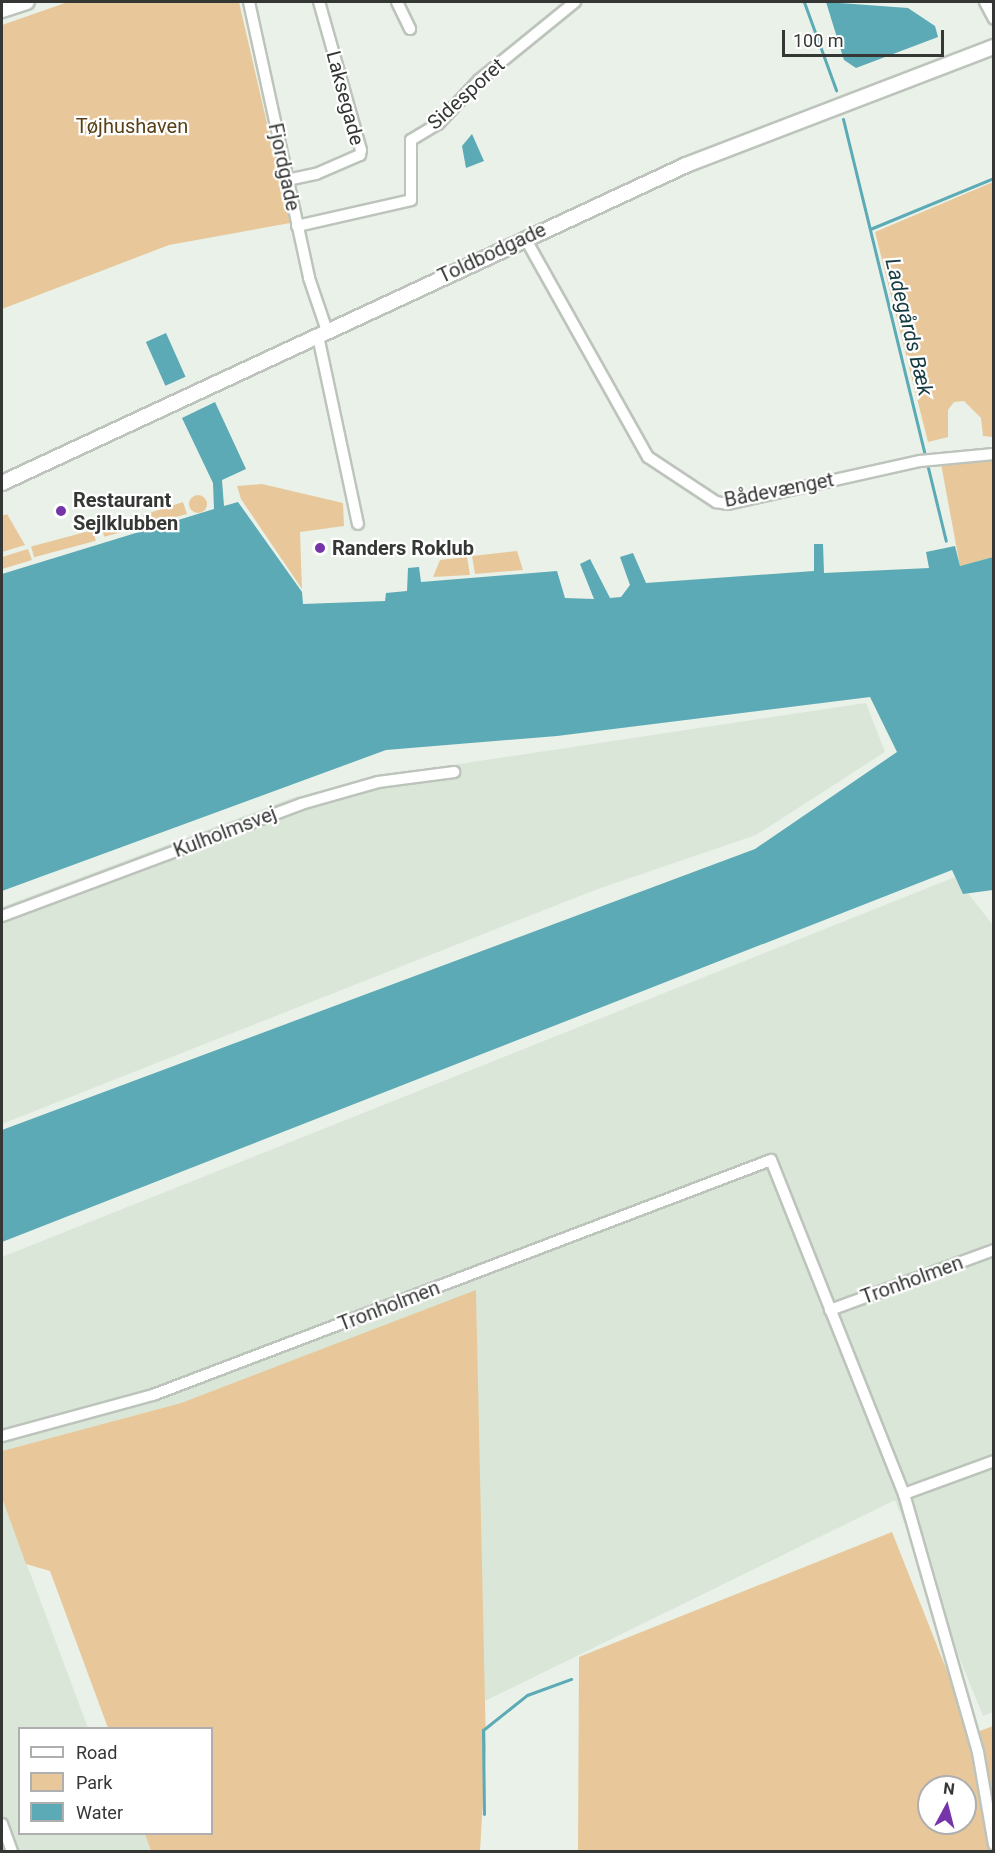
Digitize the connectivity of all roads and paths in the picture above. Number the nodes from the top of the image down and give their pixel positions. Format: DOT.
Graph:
graph roads {
  1 [pos="27,2"];
  2 [pos="249,2"];
  3 [pos="319,2"];
  4 [pos="397,2"];
  5 [pos="575,2"];
  6 [pos="985,2"];
  7 [pos="2,10"];
  8 [pos="993,19"];
  9 [pos="410,29"];
  10 [pos="993,47"];
  11 [pos="286,180"];
  12 [pos="297,226"];
  13 [pos="525,237"];
  14 [pos="323,333"];
  15 [pos="993,454"];
  16 [pos="2,483"];
  17 [pos="358,524"];
  18 [pos="454,772"];
  19 [pos="2,916"];
  20 [pos="993,1250"];
  21 [pos="830,1310"];
  22 [pos="2,1436"];
  23 [pos="993,1461"];
  24 [pos="904,1494"];
  25 [pos="2,1824"];
  26 [pos="993,1845"];
  27 [pos="12,1851"];
  1 -- 7 [label="street"];
  2 -- 11 [label="street, Fjordgade"];
  3 -- 11 [label="street, Laksegade"];
  4 -- 9 [label="street"];
  5 -- 12 [label="street, Sidesporet"];
  6 -- 8 [label="street"];
  10 -- 13 [label="street, Toldbodgade"];
  11 -- 12 [label="street, Fjordgade"];
  12 -- 14 [label="street, Fjordgade"];
  13 -- 14 [label="street, Toldbodgade"];
  13 -- 15 [label="street, Bådevænget"];
  14 -- 16 [label="street, Toldbodgade"];
  14 -- 17 [label="street, Fjordgade"];
  18 -- 19 [label="street, Kulholmsvej"];
  20 -- 21 [label="street, Tronholmen"];
  21 -- 22 [label="street, Tronholmen"];
  21 -- 24 [label="street"];
  23 -- 24 [label="street"];
  24 -- 26 [label="street"];
  25 -- 27 [label="street"];
}
